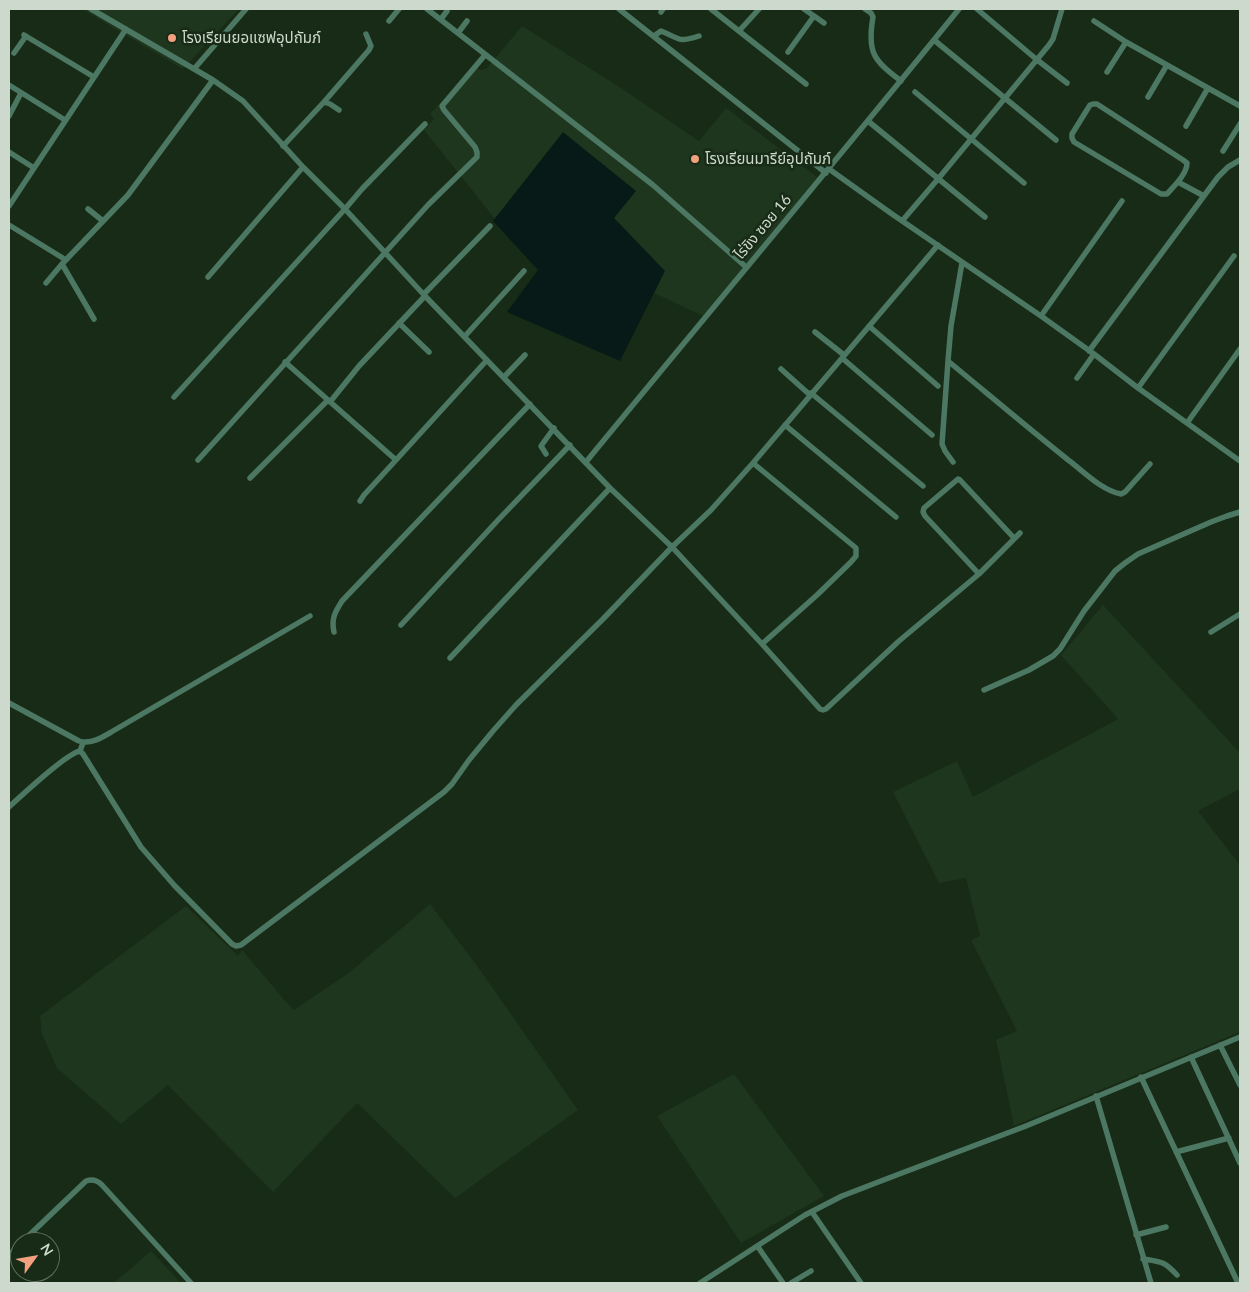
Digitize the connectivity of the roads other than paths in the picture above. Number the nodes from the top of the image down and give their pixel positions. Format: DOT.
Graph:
graph roads {
  1 [pos="91,9"];
  2 [pos="246,9"];
  3 [pos="400,9"];
  4 [pos="427,9"];
  5 [pos="619,9"];
  6 [pos="711,9"];
  7 [pos="759,9"];
  8 [pos="804,9"];
  9 [pos="865,9"];
  10 [pos="959,9"];
  11 [pos="977,9"];
  12 [pos="1062,9"];
  13 [pos="448,11"];
  14 [pos="814,16"];
  15 [pos="441,19"];
  16 [pos="389,21"];
  17 [pos="467,21"];
  18 [pos="1094,21"];
  19 [pos="824,23"];
  20 [pos="126,29"];
  21 [pos="739,31"];
  22 [pos="458,33"];
  23 [pos="366,34"];
  24 [pos="654,36"];
  25 [pos="699,36"];
  26 [pos="934,40"];
  27 [pos="1126,42"];
  28 [pos="788,52"];
  29 [pos="14,53"];
  30 [pos="485,55"];
  31 [pos="1036,59"];
  32 [pos="1167,65"];
  33 [pos="194,69"];
  34 [pos="1107,72"];
  35 [pos="94,77"];
  36 [pos="213,80"];
  37 [pos="901,81"];
  38 [pos="1067,83"];
  39 [pos="806,84"];
  40 [pos="9,85"];
  41 [pos="1208,88"];
  42 [pos="915,92"];
  43 [pos="21,93"];
  44 [pos="1148,97"];
  45 [pos="1004,98"];
  46 [pos="324,102"];
  47 [pos="1240,106"];
  48 [pos="339,110"];
  49 [pos="9,116"];
  50 [pos="65,120"];
  51 [pos="868,121"];
  52 [pos="425,124"];
  53 [pos="1240,124"];
  54 [pos="1186,126"];
  55 [pos="971,138"];
  56 [pos="1056,140"];
  57 [pos="283,146"];
  58 [pos="1224,151"];
  59 [pos="9,152"];
  60 [pos="1240,160"];
  61 [pos="303,167"];
  62 [pos="34,168"];
  63 [pos="827,171"];
  64 [pos="938,179"];
  65 [pos="1024,182"];
  66 [pos="1178,182"];
  67 [pos="1204,196"];
  68 [pos="1122,201"];
  69 [pos="9,206"];
  70 [pos="88,209"];
  71 [pos="345,209"];
  72 [pos="986,216"];
  73 [pos="103,221"];
  74 [pos="902,221"];
  75 [pos="9,225"];
  76 [pos="490,226"];
  77 [pos="938,245"];
  78 [pos="386,253"];
  79 [pos="1234,256"];
  80 [pos="64,262"];
  81 [pos="962,262"];
  82 [pos="746,268"];
  83 [pos="524,271"];
  84 [pos="208,277"];
  85 [pos="46,283"];
  86 [pos="425,295"];
  87 [pos="1041,316"];
  88 [pos="94,319"];
  89 [pos="399,323"];
  90 [pos="869,326"];
  91 [pos="815,332"];
  92 [pos="465,336"];
  93 [pos="1240,349"];
  94 [pos="429,352"];
  95 [pos="1092,352"];
  96 [pos="525,355"];
  97 [pos="843,356"];
  98 [pos="488,360"];
  99 [pos="948,361"];
  100 [pos="285,362"];
  101 [pos="781,370"];
  102 [pos="504,377"];
  103 [pos="1077,378"];
  104 [pos="938,386"];
  105 [pos="1138,388"];
  106 [pos="811,394"];
  107 [pos="174,397"];
  108 [pos="329,401"];
  109 [pos="530,404"];
  110 [pos="1186,423"];
  111 [pos="785,425"];
  112 [pos="554,428"];
  113 [pos="932,435"];
  114 [pos="570,445"];
  115 [pos="546,454"];
  116 [pos="1239,458"];
  117 [pos="198,460"];
  118 [pos="396,460"];
  119 [pos="586,462"];
  120 [pos="953,462"];
  121 [pos="753,464"];
  122 [pos="1150,464"];
  123 [pos="250,478"];
  124 [pos="923,486"];
  125 [pos="610,488"];
  126 [pos="360,501"];
  127 [pos="1240,512"];
  128 [pos="896,517"];
  129 [pos="1020,533"];
  130 [pos="1014,538"];
  131 [pos="672,547"];
  132 [pos="979,574"];
  133 [pos="1240,614"];
  134 [pos="310,616"];
  135 [pos="401,626"];
  136 [pos="334,632"];
  137 [pos="1211,632"];
  138 [pos="762,644"];
  139 [pos="450,658"];
  140 [pos="984,690"];
  141 [pos="9,704"];
  142 [pos="83,743"];
  143 [pos="80,751"];
  144 [pos="9,807"];
  145 [pos="1240,1037"];
  146 [pos="1220,1045"];
  147 [pos="1191,1057"];
  148 [pos="1141,1078"];
  149 [pos="1240,1085"];
  150 [pos="1096,1096"];
  151 [pos="1229,1138"];
  152 [pos="1176,1152"];
  153 [pos="1240,1163"];
  154 [pos="812,1212"];
  155 [pos="1166,1227"];
  156 [pos="33,1232"];
  157 [pos="1136,1235"];
  158 [pos="758,1247"];
  159 [pos="1143,1259"];
  160 [pos="811,1271"];
  161 [pos="1177,1275"];
  162 [pos="191,1283"];
  163 [pos="700,1283"];
  164 [pos="783,1283"];
  165 [pos="791,1283"];
  166 [pos="861,1283"];
  167 [pos="1150,1283"];
  168 [pos="1238,1283"];
  1 -- 20 [label="street"];
  2 -- 33 [label="street"];
  3 -- 16 [label="street"];
  4 -- 15 [label="street"];
  5 -- 24 [label="street"];
  6 -- 21 [label="street"];
  7 -- 21 [label="street"];
  8 -- 14 [label="street"];
  9 -- 37 [label="street"];
  10 -- 26 [label="street, ไร่ขิง ซอย 16"];
  11 -- 31 [label="street"];
  12 -- 31 [label="street"];
  13 -- 15 [label="street"];
  14 -- 19 [label="street"];
  14 -- 28 [label="street"];
  15 -- 22 [label="street"];
  17 -- 22 [label="street"];
  18 -- 27 [label="street"];
  20 -- 33 [label="street"];
  20 -- 35 [label="street"];
  21 -- 39 [label="street"];
  22 -- 30 [label="street"];
  23 -- 46 [label="street"];
  24 -- 25 [label="street"];
  24 -- 63 [label="street"];
  26 -- 37 [label="street, ไร่ขิง ซอย 16"];
  26 -- 45 [label="street"];
  27 -- 32 [label="street"];
  27 -- 34 [label="street"];
  29 -- 35 [label="street"];
  30 -- 78 [label="street"];
  30 -- 82 [label="street"];
  31 -- 38 [label="street"];
  31 -- 45 [label="street"];
  32 -- 41 [label="street"];
  32 -- 44 [label="street"];
  33 -- 36 [label="street"];
  35 -- 50 [label="street"];
  36 -- 57 [label="street"];
  36 -- 73 [label="street"];
  37 -- 51 [label="street, ไร่ขิง ซอย 16"];
  40 -- 43 [label="street"];
  41 -- 47 [label="street"];
  41 -- 54 [label="street"];
  42 -- 55 [label="street"];
  43 -- 49 [label="street"];
  43 -- 50 [label="street"];
  45 -- 55 [label="street"];
  45 -- 56 [label="street"];
  46 -- 48 [label="street"];
  46 -- 57 [label="street"];
  50 -- 62 [label="street"];
  51 -- 63 [label="street, ไร่ขิง ซอย 16"];
  51 -- 64 [label="street"];
  52 -- 71 [label="street"];
  53 -- 58 [label="street"];
  55 -- 64 [label="street"];
  55 -- 65 [label="street"];
  57 -- 61 [label="street"];
  59 -- 62 [label="street"];
  60 -- 67 [label="street"];
  61 -- 71 [label="street"];
  61 -- 84 [label="street"];
  62 -- 69 [label="street"];
  63 -- 74 [label="street"];
  63 -- 82 [label="street, ไร่ขิง ซอย 16"];
  64 -- 72 [label="street"];
  64 -- 74 [label="street"];
  66 -- 66 [label="street"];
  66 -- 67 [label="street"];
  67 -- 95 [label="street"];
  68 -- 87 [label="street"];
  70 -- 73 [label="street"];
  71 -- 78 [label="street"];
  71 -- 107 [label="street"];
  73 -- 80 [label="street"];
  74 -- 77 [label="street"];
  75 -- 80 [label="street"];
  76 -- 86 [label="street"];
  77 -- 81 [label="street"];
  77 -- 90 [label="street"];
  78 -- 86 [label="street"];
  78 -- 100 [label="street"];
  79 -- 105 [label="street"];
  80 -- 85 [label="street"];
  80 -- 88 [label="street"];
  81 -- 87 [label="street"];
  81 -- 99 [label="street"];
  82 -- 119 [label="street, ไร่ขิง ซอย 16"];
  83 -- 92 [label="street"];
  86 -- 89 [label="street"];
  86 -- 92 [label="street"];
  87 -- 95 [label="street"];
  89 -- 94 [label="street"];
  89 -- 108 [label="street"];
  90 -- 97 [label="street"];
  90 -- 104 [label="street"];
  91 -- 97 [label="street"];
  92 -- 98 [label="street"];
  93 -- 110 [label="street"];
  95 -- 103 [label="street"];
  95 -- 105 [label="street"];
  96 -- 102 [label="street"];
  97 -- 106 [label="street"];
  97 -- 113 [label="street"];
  98 -- 102 [label="street"];
  98 -- 118 [label="street"];
  99 -- 120 [label="street"];
  99 -- 122 [label="street"];
  100 -- 108 [label="street"];
  100 -- 117 [label="street"];
  101 -- 106 [label="street"];
  102 -- 109 [label="street"];
  105 -- 110 [label="street"];
  106 -- 111 [label="street"];
  106 -- 124 [label="street"];
  108 -- 118 [label="street"];
  108 -- 123 [label="street"];
  109 -- 112 [label="street"];
  109 -- 136 [label="street"];
  110 -- 116 [label="street"];
  111 -- 121 [label="street"];
  111 -- 128 [label="street"];
  112 -- 114 [label="street"];
  112 -- 115 [label="street"];
  114 -- 119 [label="street"];
  114 -- 135 [label="street"];
  118 -- 126 [label="street"];
  119 -- 125 [label="street"];
  121 -- 131 [label="street"];
  121 -- 138 [label="street"];
  125 -- 131 [label="street"];
  125 -- 139 [label="street"];
  127 -- 140 [label="street"];
  129 -- 130 [label="street"];
  130 -- 132 [label="street"];
  130 -- 132 [label="street"];
  131 -- 138 [label="street"];
  131 -- 143 [label="street"];
  132 -- 138 [label="street"];
  133 -- 137 [label="street"];
  134 -- 142 [label="street"];
  141 -- 142 [label="street"];
  142 -- 143 [label="street"];
  143 -- 144 [label="street"];
  145 -- 146 [label="street"];
  146 -- 147 [label="street"];
  146 -- 149 [label="street"];
  147 -- 148 [label="street"];
  147 -- 151 [label="street"];
  148 -- 150 [label="street"];
  148 -- 152 [label="street"];
  150 -- 154 [label="street"];
  150 -- 157 [label="street"];
  151 -- 152 [label="street"];
  151 -- 153 [label="street"];
  152 -- 168 [label="street"];
  154 -- 158 [label="street"];
  154 -- 166 [label="street"];
  155 -- 157 [label="street"];
  156 -- 162 [label="street"];
  157 -- 159 [label="street"];
  158 -- 163 [label="street"];
  158 -- 164 [label="street"];
  159 -- 161 [label="street"];
  159 -- 167 [label="street"];
  160 -- 165 [label="street"];
}
